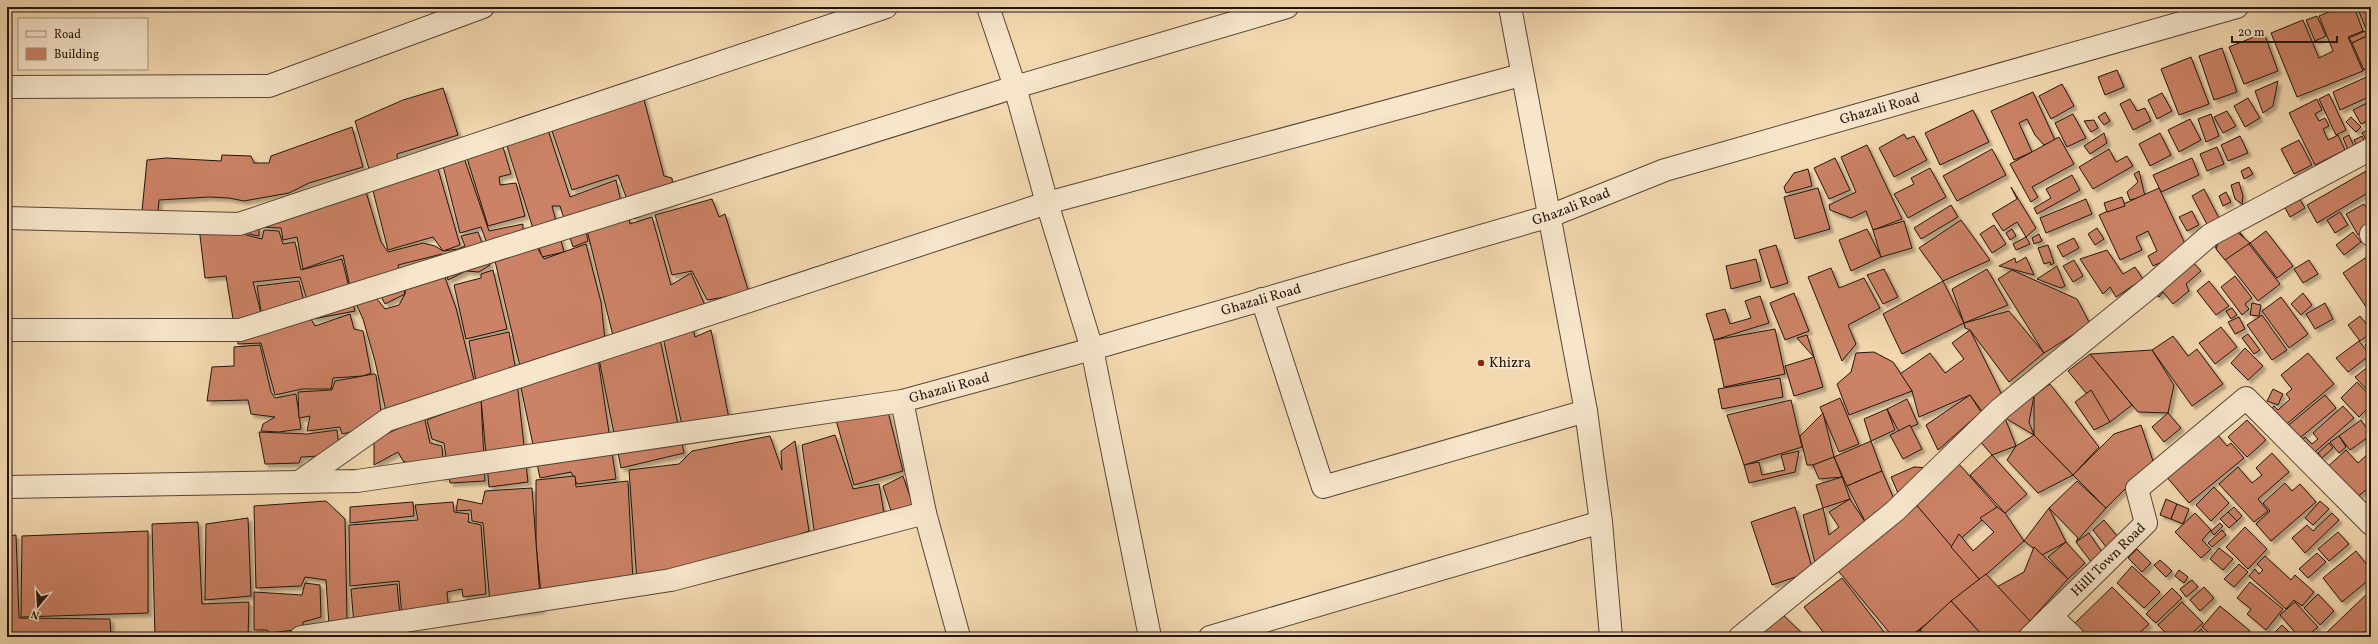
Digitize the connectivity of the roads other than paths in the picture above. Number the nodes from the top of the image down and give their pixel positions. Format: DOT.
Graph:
graph roads {
  1 [pos="483,7"];
  2 [pos="886,7"];
  3 [pos="988,7"];
  4 [pos="1287,7"];
  5 [pos="1510,7"];
  6 [pos="2238,7"];
  7 [pos="1521,75"];
  8 [pos="7,87"];
  9 [pos="1015,87"];
  10 [pos="2371,149"];
  11 [pos="1047,203"];
  12 [pos="1550,216"];
  13 [pos="7,218"];
  14 [pos="1262,299"];
  15 [pos="7,330"];
  16 [pos="1092,349"];
  17 [pos="902,401"];
  18 [pos="1586,411"];
  19 [pos="299,482"];
  20 [pos="7,487"];
  21 [pos="925,513"];
  22 [pos="1601,522"];
  23 [pos="2371,524"];
  24 [pos="2051,616"];
  25 [pos="956,636"];
  26 [pos="301,637"];
  27 [pos="1150,637"];
  28 [pos="1210,637"];
  29 [pos="1612,637"];
  30 [pos="1740,637"];
  31 [pos="2030,637"];
  32 [pos="2073,637"];
  1 -- 8 [label="street"];
  2 -- 13 [label="street"];
  3 -- 9 [label="street"];
  4 -- 9 [label="street"];
  5 -- 7 [label="street"];
  6 -- 12 [label="street, Ghazali Road"];
  7 -- 11 [label="street"];
  7 -- 12 [label="street"];
  9 -- 11 [label="street"];
  9 -- 15 [label="street"];
  10 -- 30 [label="street"];
  11 -- 16 [label="street"];
  11 -- 19 [label="street"];
  12 -- 14 [label="street, Ghazali Road"];
  12 -- 18 [label="street"];
  14 -- 16 [label="street, Ghazali Road"];
  14 -- 18 [label="street"];
  16 -- 17 [label="street, Ghazali Road"];
  16 -- 27 [label="street"];
  17 -- 19 [label="street, Ghazali Road"];
  17 -- 21 [label="street"];
  18 -- 22 [label="street"];
  19 -- 20 [label="street, Ghazali Road"];
  21 -- 25 [label="street"];
  21 -- 26 [label="street"];
  22 -- 28 [label="street"];
  22 -- 29 [label="street"];
  23 -- 24 [label="street, Hilll Town Road"];
  24 -- 31 [label="street, Hilll Town Road"];
  24 -- 32 [label="street"];
}
